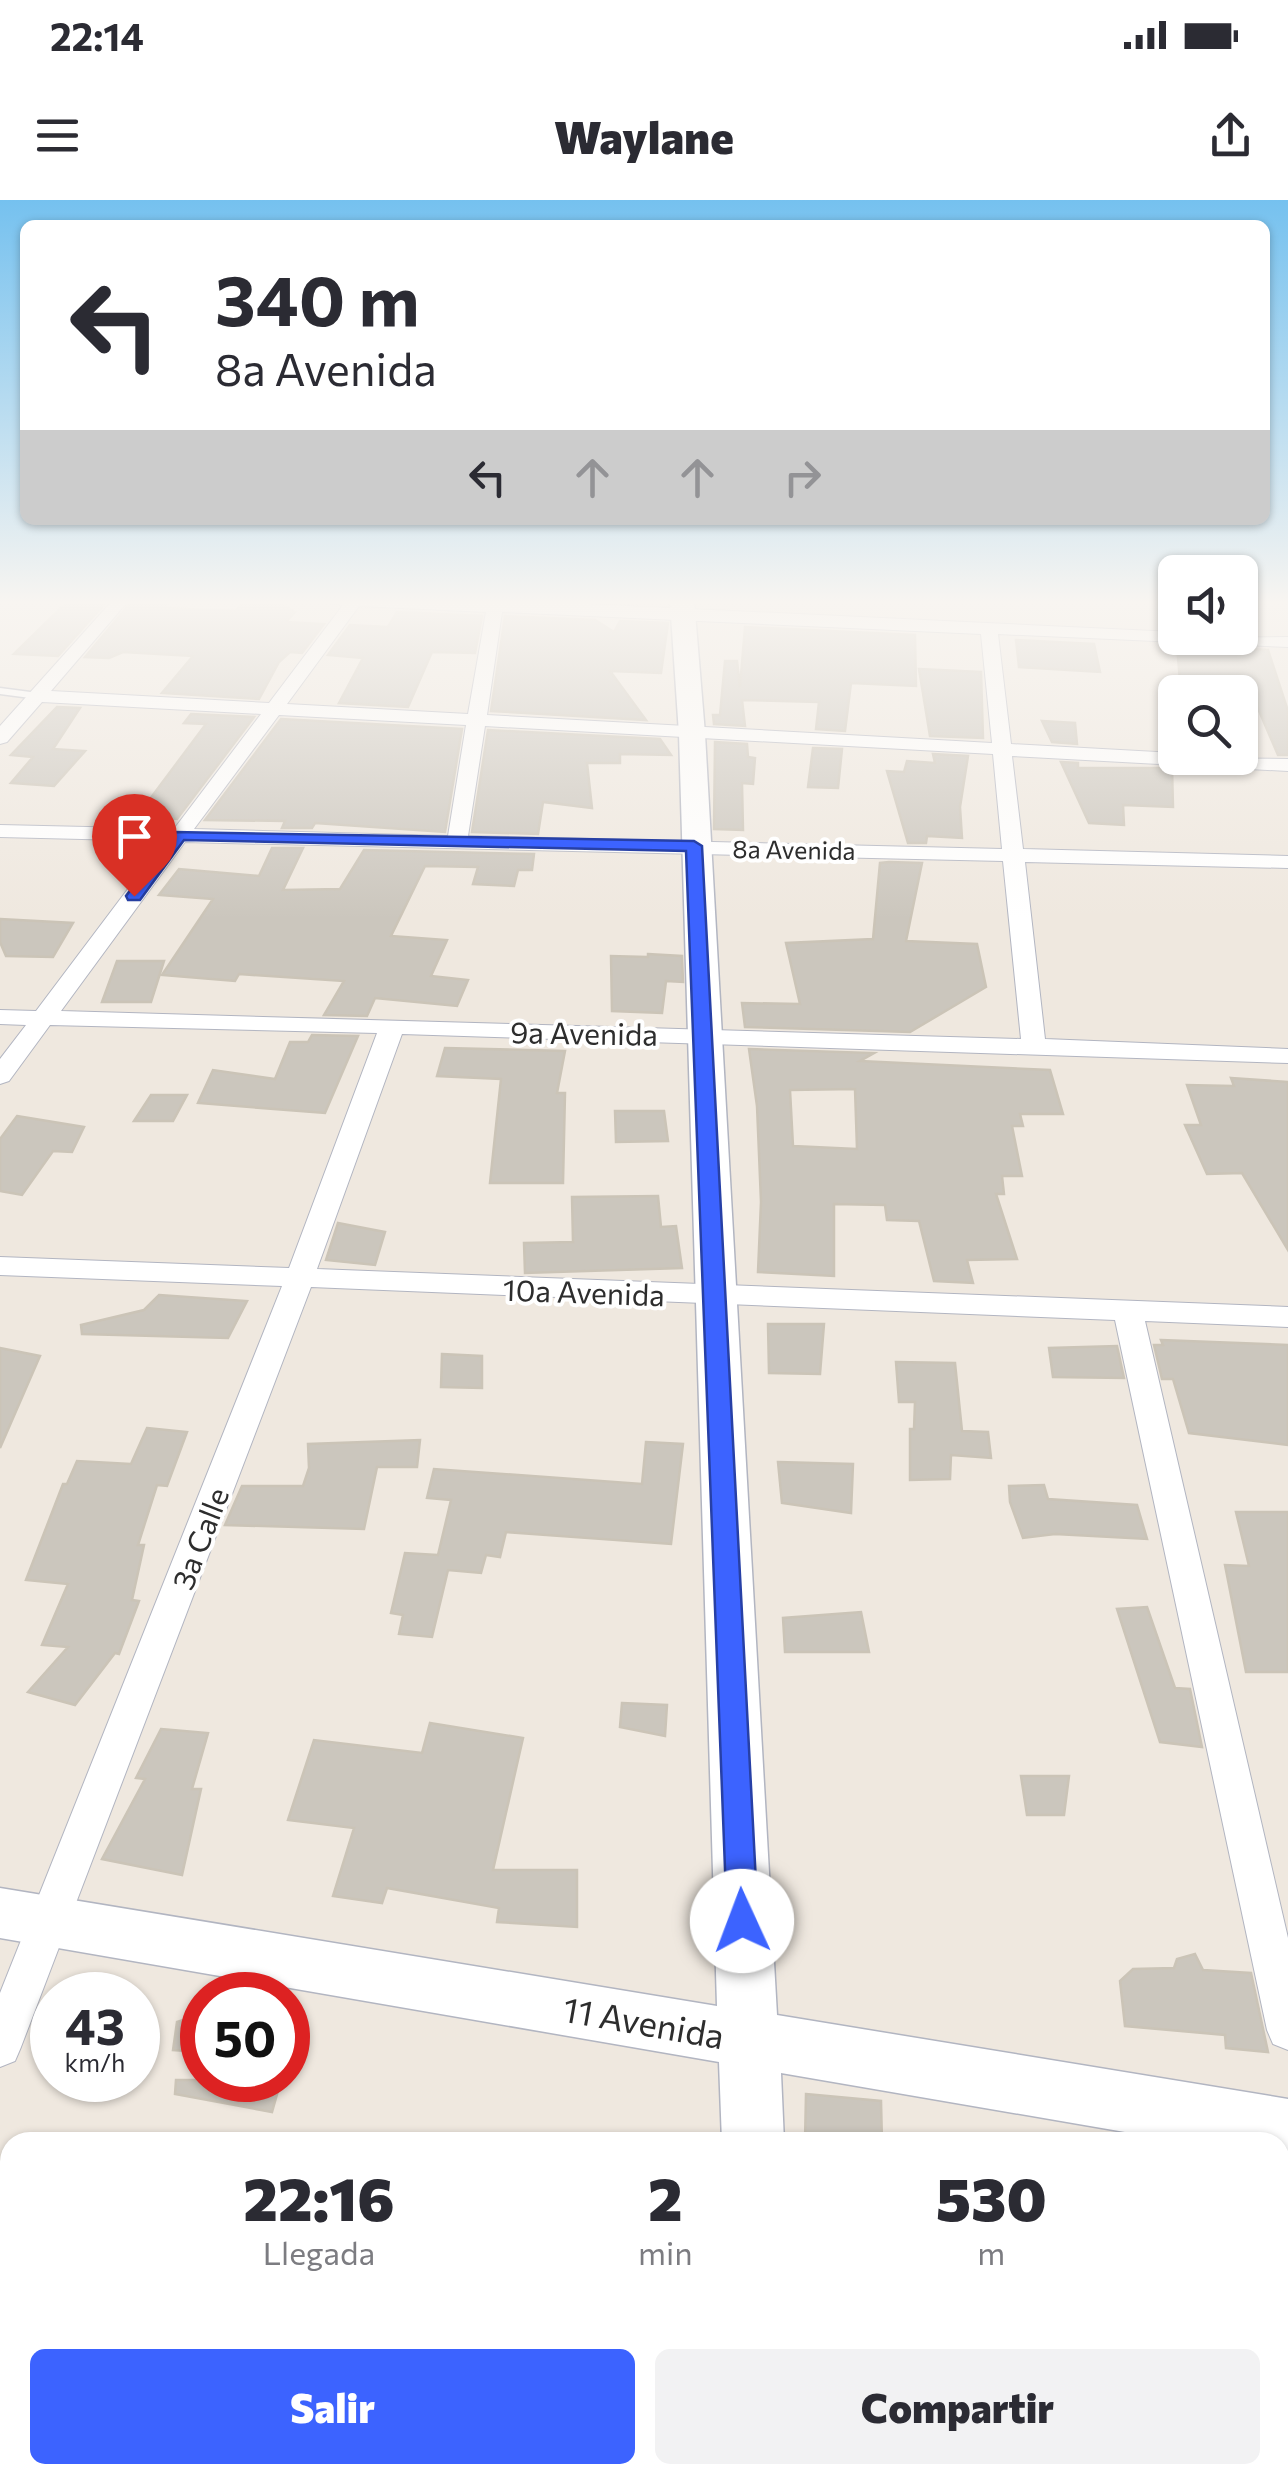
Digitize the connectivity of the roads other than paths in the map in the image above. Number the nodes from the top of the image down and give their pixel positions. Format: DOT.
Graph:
graph roads {
  1 [pos="28,707"];
  2 [pos="229,707"];
  3 [pos="276,707"];
  4 [pos="478,707"];
  5 [pos="690,707"];
  6 [pos="997,707"];
  7 [pos="274,709"];
  8 [pos="476,720"];
  9 [pos="692,734"];
  10 [pos="0,738"];
  11 [pos="1002,749"];
  12 [pos="1288,765"];
  13 [pos="0,831"];
  14 [pos="180,835"];
  15 [pos="457,842"];
  16 [pos="694,846"];
  17 [pos="1014,854"];
  18 [pos="1288,862"];
  19 [pos="0,1018"];
  20 [pos="43,1019"];
  21 [pos="392,1027"];
  22 [pos="703,1034"];
  23 [pos="1034,1048"];
  24 [pos="1288,1056"];
  25 [pos="0,1076"];
  26 [pos="0,1266"];
  27 [pos="298,1280"];
  28 [pos="716,1297"];
  29 [pos="1128,1311"];
  30 [pos="1288,1317"];
  31 [pos="26,1917"];
  32 [pos="1288,2030"];
  33 [pos="747,2038"];
  34 [pos="0,2047"];
  35 [pos="1288,2130"];
  36 [pos="752,2132"];
  1 -- 10 [label="street"];
  2 -- 7 [label="street"];
  3 -- 7 [label="street"];
  4 -- 8 [label="street"];
  5 -- 9 [label="main road"];
  6 -- 11 [label="street"];
  7 -- 8 [label="street"];
  7 -- 14 [label="street"];
  8 -- 9 [label="street"];
  8 -- 15 [label="street"];
  9 -- 11 [label="street"];
  9 -- 16 [label="main road"];
  11 -- 12 [label="street"];
  11 -- 17 [label="street"];
  13 -- 14 [label="street, 8a Avenida"];
  14 -- 15 [label="street, 8a Avenida"];
  14 -- 20 [label="street"];
  15 -- 16 [label="street, 8a Avenida"];
  16 -- 17 [label="street, 8a Avenida"];
  16 -- 22 [label="main road"];
  17 -- 18 [label="street, 8a Avenida"];
  17 -- 23 [label="street"];
  19 -- 20 [label="street, 9a Avenida"];
  20 -- 21 [label="street, 9a Avenida"];
  20 -- 25 [label="street"];
  21 -- 22 [label="street, 9a Avenida"];
  21 -- 27 [label="street, 3a Calle"];
  22 -- 23 [label="street, 9a Avenida"];
  22 -- 28 [label="main road"];
  23 -- 24 [label="street, 9a Avenida"];
  26 -- 27 [label="street, 10a Avenida"];
  27 -- 28 [label="street, 10a Avenida"];
  27 -- 31 [label="street, 3a Calle"];
  28 -- 29 [label="street, 10a Avenida"];
  28 -- 33 [label="main road"];
  29 -- 30 [label="street, 10a Avenida"];
  29 -- 32 [label="street"];
  31 -- 33 [label="main road, 11 Avenida"];
  31 -- 34 [label="street, 3a Calle"];
  33 -- 35 [label="main road, 11 Avenida"];
  33 -- 36 [label="main road"];
}
